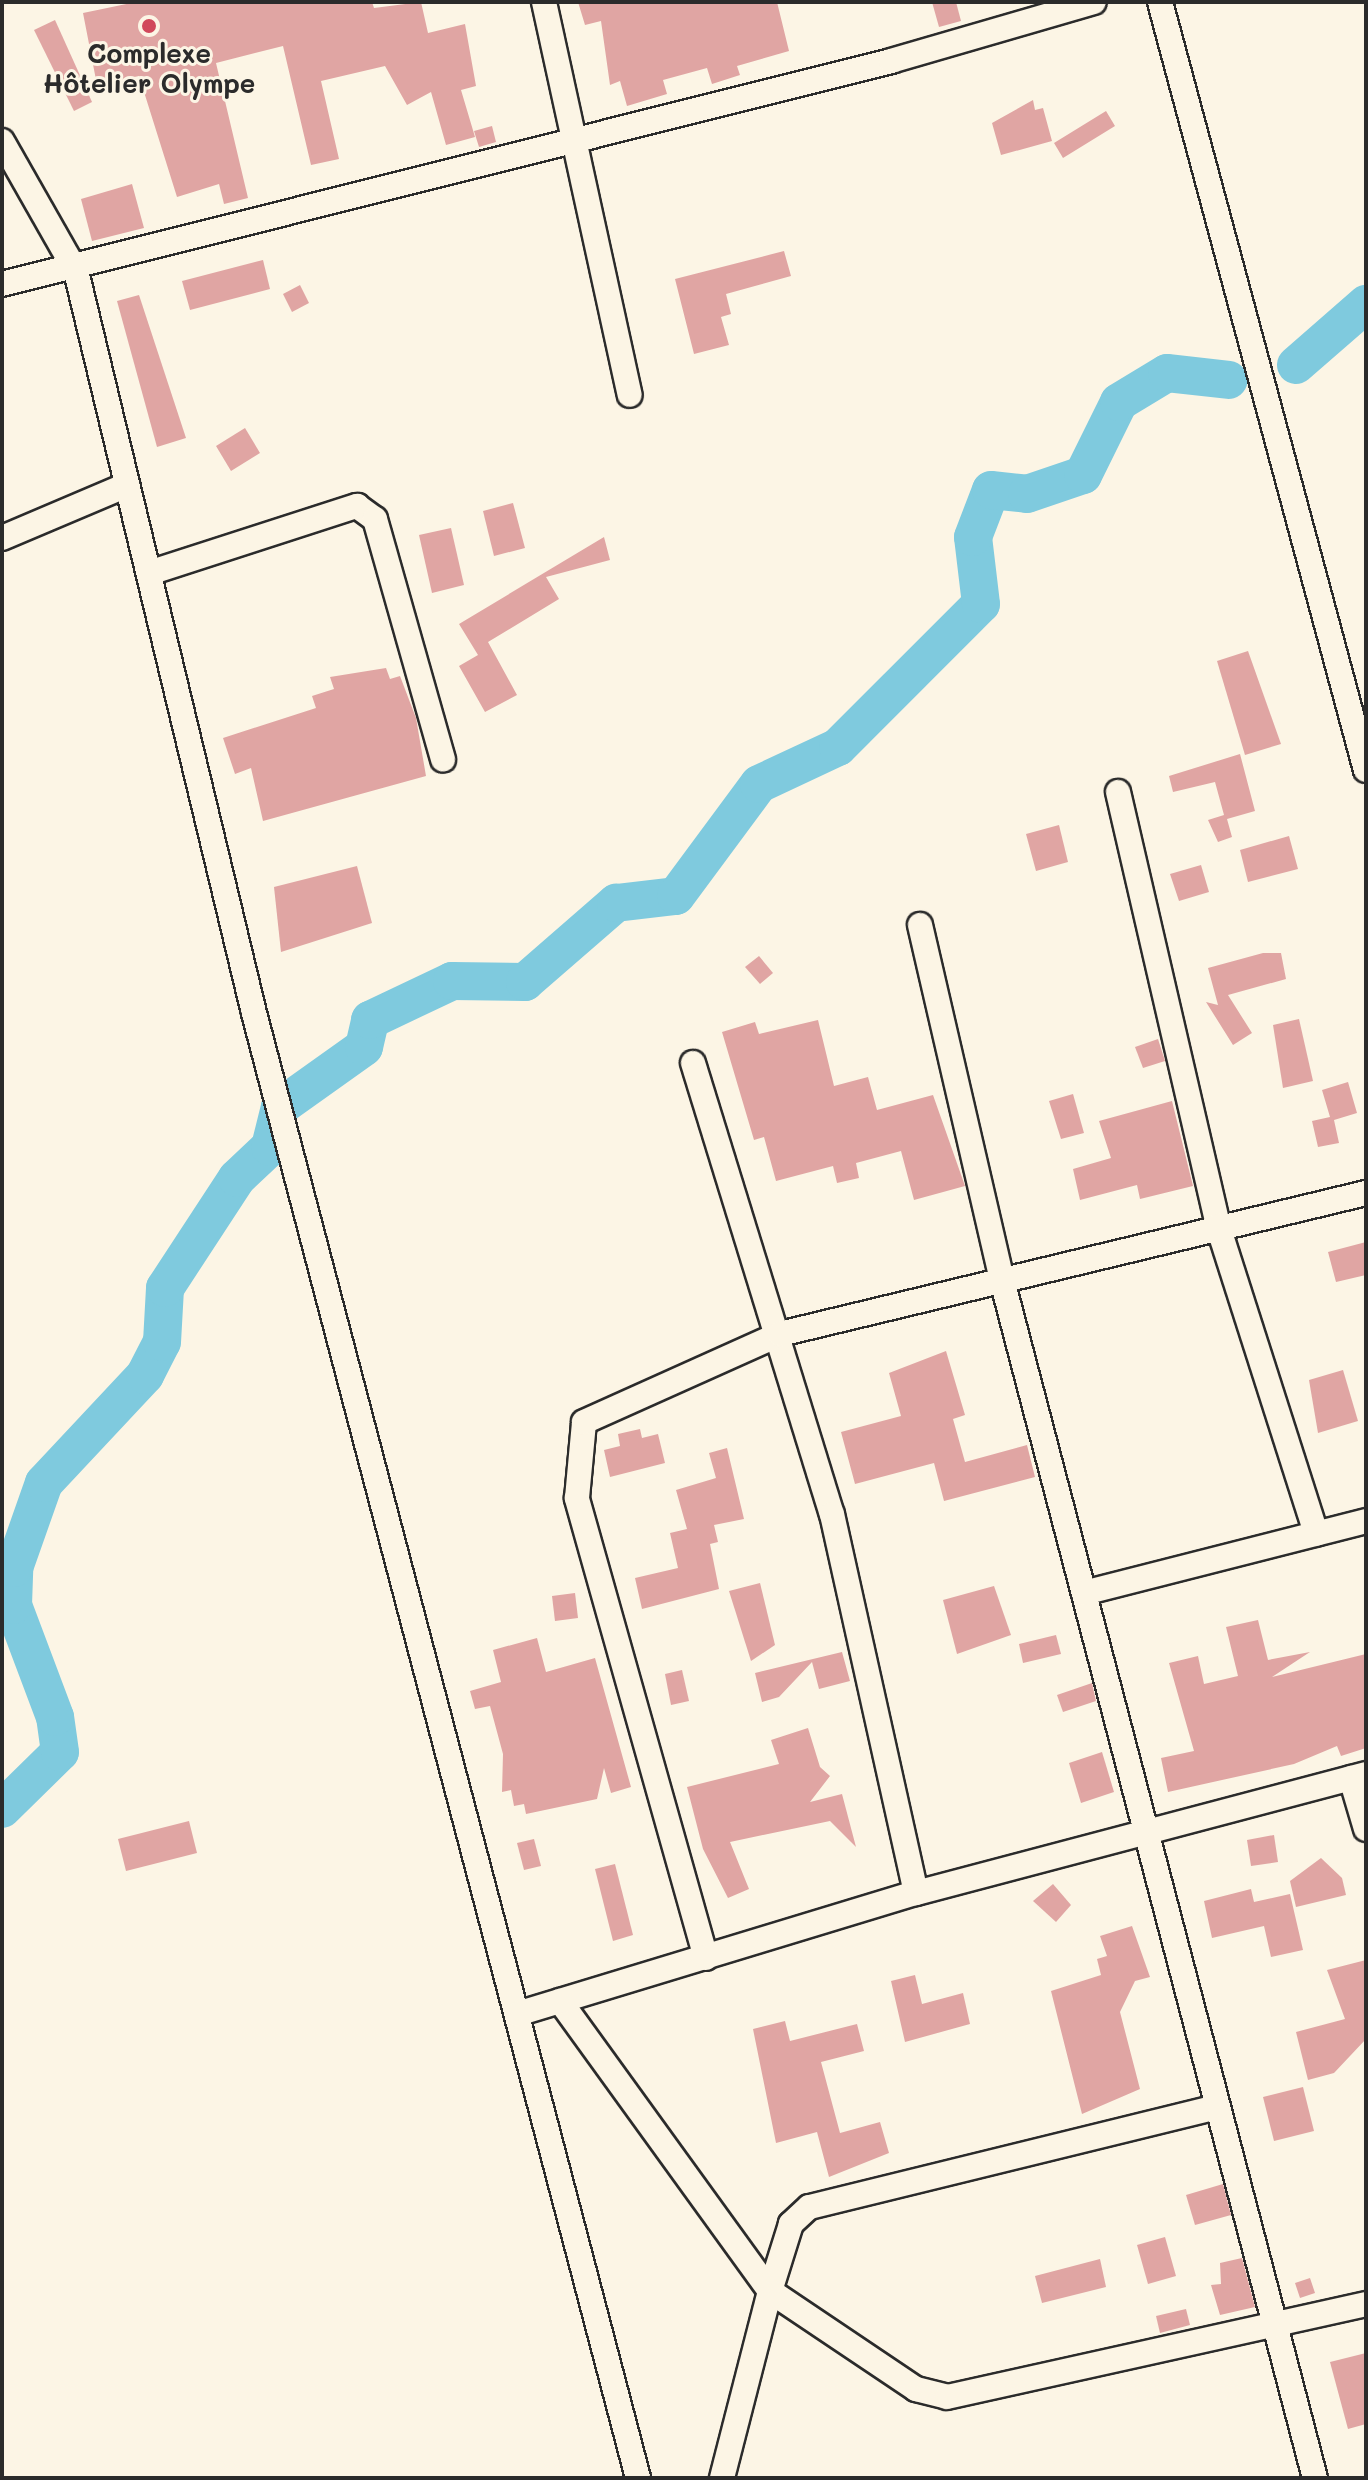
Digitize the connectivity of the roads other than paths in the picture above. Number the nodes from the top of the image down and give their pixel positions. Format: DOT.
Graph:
graph roads {
  1 [pos="544,2"];
  2 [pos="1094,2"];
  3 [pos="1160,2"];
  4 [pos="2,141"];
  5 [pos="577,142"];
  6 [pos="76,271"];
  7 [pos="2,284"];
  8 [pos="630,395"];
  9 [pos="127,485"];
  10 [pos="2,538"];
  11 [pos="149,573"];
  12 [pos="443,760"];
  13 [pos="1366,770"];
  14 [pos="1118,792"];
  15 [pos="920,925"];
  16 [pos="693,1063"];
  17 [pos="1366,1193"];
  18 [pos="1218,1226"];
  19 [pos="1002,1280"];
  20 [pos="780,1334"];
  21 [pos="1366,1521"];
  22 [pos="1316,1534"];
  23 [pos="1084,1593"];
  24 [pos="1358,1776"];
  25 [pos="1366,1829"];
  26 [pos="1143,1831"];
  27 [pos="916,1893"];
  28 [pos="706,1958"];
  29 [pos="560,2001"];
  30 [pos="517,2014"];
  31 [pos="1217,2107"];
  32 [pos="770,2291"];
  33 [pos="1366,2304"];
  34 [pos="1279,2325"];
  35 [pos="638,2478"];
  36 [pos="722,2478"];
  37 [pos="1315,2478"];
  1 -- 5 [label="street"];
  2 -- 5 [label="street"];
  3 -- 13 [label="street"];
  4 -- 6 [label="street"];
  5 -- 6 [label="street"];
  5 -- 8 [label="street"];
  6 -- 7 [label="street"];
  6 -- 9 [label="street"];
  9 -- 10 [label="street"];
  9 -- 11 [label="street"];
  11 -- 12 [label="street"];
  11 -- 30 [label="street"];
  14 -- 18 [label="street"];
  15 -- 19 [label="street"];
  16 -- 20 [label="street"];
  17 -- 18 [label="street"];
  18 -- 19 [label="street"];
  18 -- 22 [label="street"];
  19 -- 20 [label="street"];
  19 -- 23 [label="street"];
  20 -- 27 [label="street"];
  20 -- 28 [label="street"];
  21 -- 22 [label="street"];
  22 -- 23 [label="street"];
  23 -- 26 [label="street"];
  24 -- 25 [label="street"];
  24 -- 26 [label="street"];
  26 -- 27 [label="street"];
  26 -- 31 [label="street"];
  27 -- 28 [label="street"];
  28 -- 29 [label="street"];
  29 -- 30 [label="street"];
  29 -- 32 [label="street"];
  30 -- 35 [label="street"];
  31 -- 32 [label="street"];
  31 -- 34 [label="street"];
  32 -- 34 [label="street"];
  32 -- 36 [label="street"];
  33 -- 34 [label="street"];
  34 -- 37 [label="street"];
}
